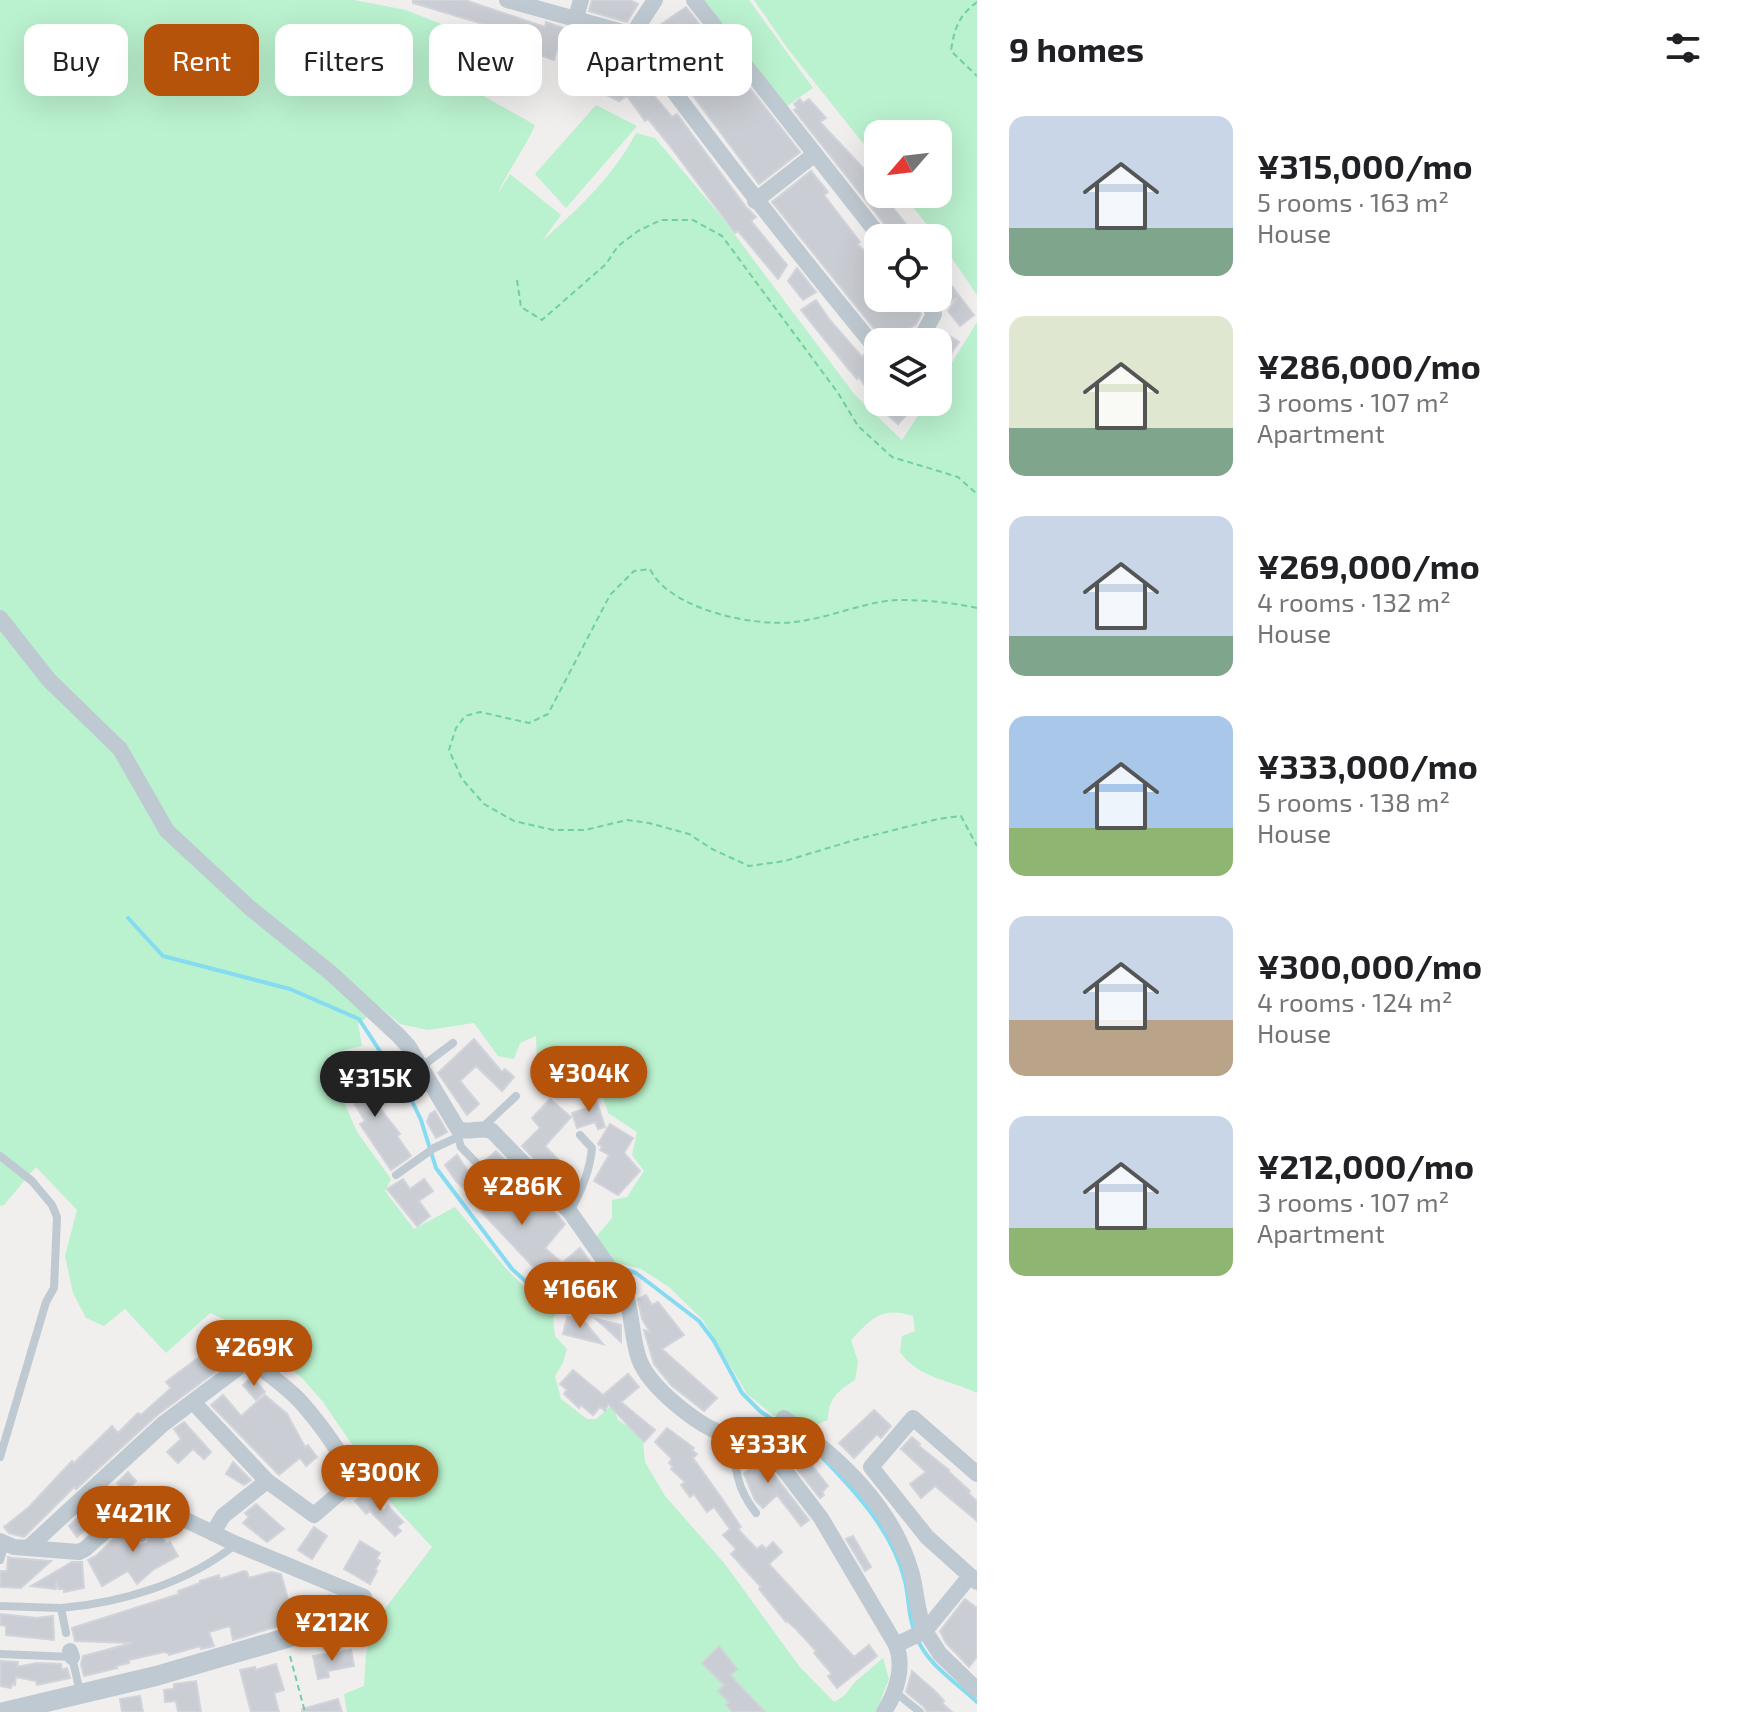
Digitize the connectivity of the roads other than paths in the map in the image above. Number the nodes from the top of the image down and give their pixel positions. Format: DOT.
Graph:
graph roads {
  1 [pos="507,0"];
  2 [pos="581,0"];
  3 [pos="655,0"];
  4 [pos="694,0"];
  5 [pos="575,20"];
  6 [pos="591,24"];
  7 [pos="639,24"];
  8 [pos="678,96"];
  9 [pos="815,154"];
  10 [pos="755,201"];
  11 [pos="870,224"];
  12 [pos="864,334"];
  13 [pos="0,618"];
  14 [pos="453,1043"];
  15 [pos="420,1067"];
  16 [pos="430,1085"];
  17 [pos="389,1090"];
  18 [pos="516,1096"];
  19 [pos="483,1127"];
  20 [pos="459,1134"];
  21 [pos="580,1135"];
  22 [pos="0,1156"];
  23 [pos="396,1175"];
  24 [pos="544,1187"];
  25 [pos="570,1212"];
  26 [pos="194,1403"];
  27 [pos="784,1418"];
  28 [pos="735,1436"];
  29 [pos="0,1457"];
  30 [pos="977,1474"];
  31 [pos="267,1481"];
  32 [pos="756,1513"];
  33 [pos="123,1515"];
  34 [pos="213,1533"];
  35 [pos="142,1538"];
  36 [pos="236,1544"];
  37 [pos="2,1548"];
  38 [pos="28,1548"];
  39 [pos="974,1579"];
  40 [pos="0,1606"];
  41 [pos="61,1608"];
  42 [pos="363,1611"];
  43 [pos="66,1633"];
  44 [pos="912,1637"];
  45 [pos="0,1654"];
  46 [pos="977,1690"];
  47 [pos="895,1692"];
  48 [pos="81,1694"];
  49 [pos="4,1712"];
  50 [pos="884,1712"];
  51 [pos="920,1712"];
  1 -- 5 [label="street"];
  2 -- 5 [label="street"];
  3 -- 7 [label="street"];
  4 -- 9 [label="street"];
  5 -- 6 [label="street"];
  8 -- 10 [label="street"];
  9 -- 10 [label="street"];
  9 -- 11 [label="street"];
  10 -- 12 [label="street"];
  13 -- 15 [label="street"];
  14 -- 15 [label="lane"];
  15 -- 16 [label="street"];
  16 -- 17 [label="lane"];
  16 -- 20 [label="street"];
  18 -- 19 [label="lane"];
  19 -- 20 [label="street"];
  19 -- 24 [label="street"];
  20 -- 23 [label="lane"];
  20 -- 24 [label="lane"];
  21 -- 25 [label="lane"];
  22 -- 29 [label="lane"];
  24 -- 25 [label="street"];
  25 -- 28 [label="street"];
  26 -- 31 [label="street"];
  26 -- 31 [label="street"];
  26 -- 38 [label="street"];
  27 -- 44 [label="street"];
  28 -- 32 [label="lane"];
  28 -- 44 [label="street"];
  30 -- 39 [label="street"];
  31 -- 34 [label="street"];
  33 -- 34 [label="street"];
  33 -- 35 [label="lane"];
  33 -- 38 [label="street"];
  34 -- 36 [label="street"];
  36 -- 41 [label="lane"];
  36 -- 42 [label="street"];
  37 -- 38 [label="street"];
  39 -- 44 [label="street"];
  40 -- 41 [label="lane"];
  41 -- 43 [label="lane"];
  42 -- 48 [label="street"];
  44 -- 46 [label="street"];
  44 -- 47 [label="street"];
  45 -- 48 [label="lane"];
  47 -- 50 [label="street"];
  47 -- 51 [label="lane"];
  48 -- 49 [label="street"];
}
